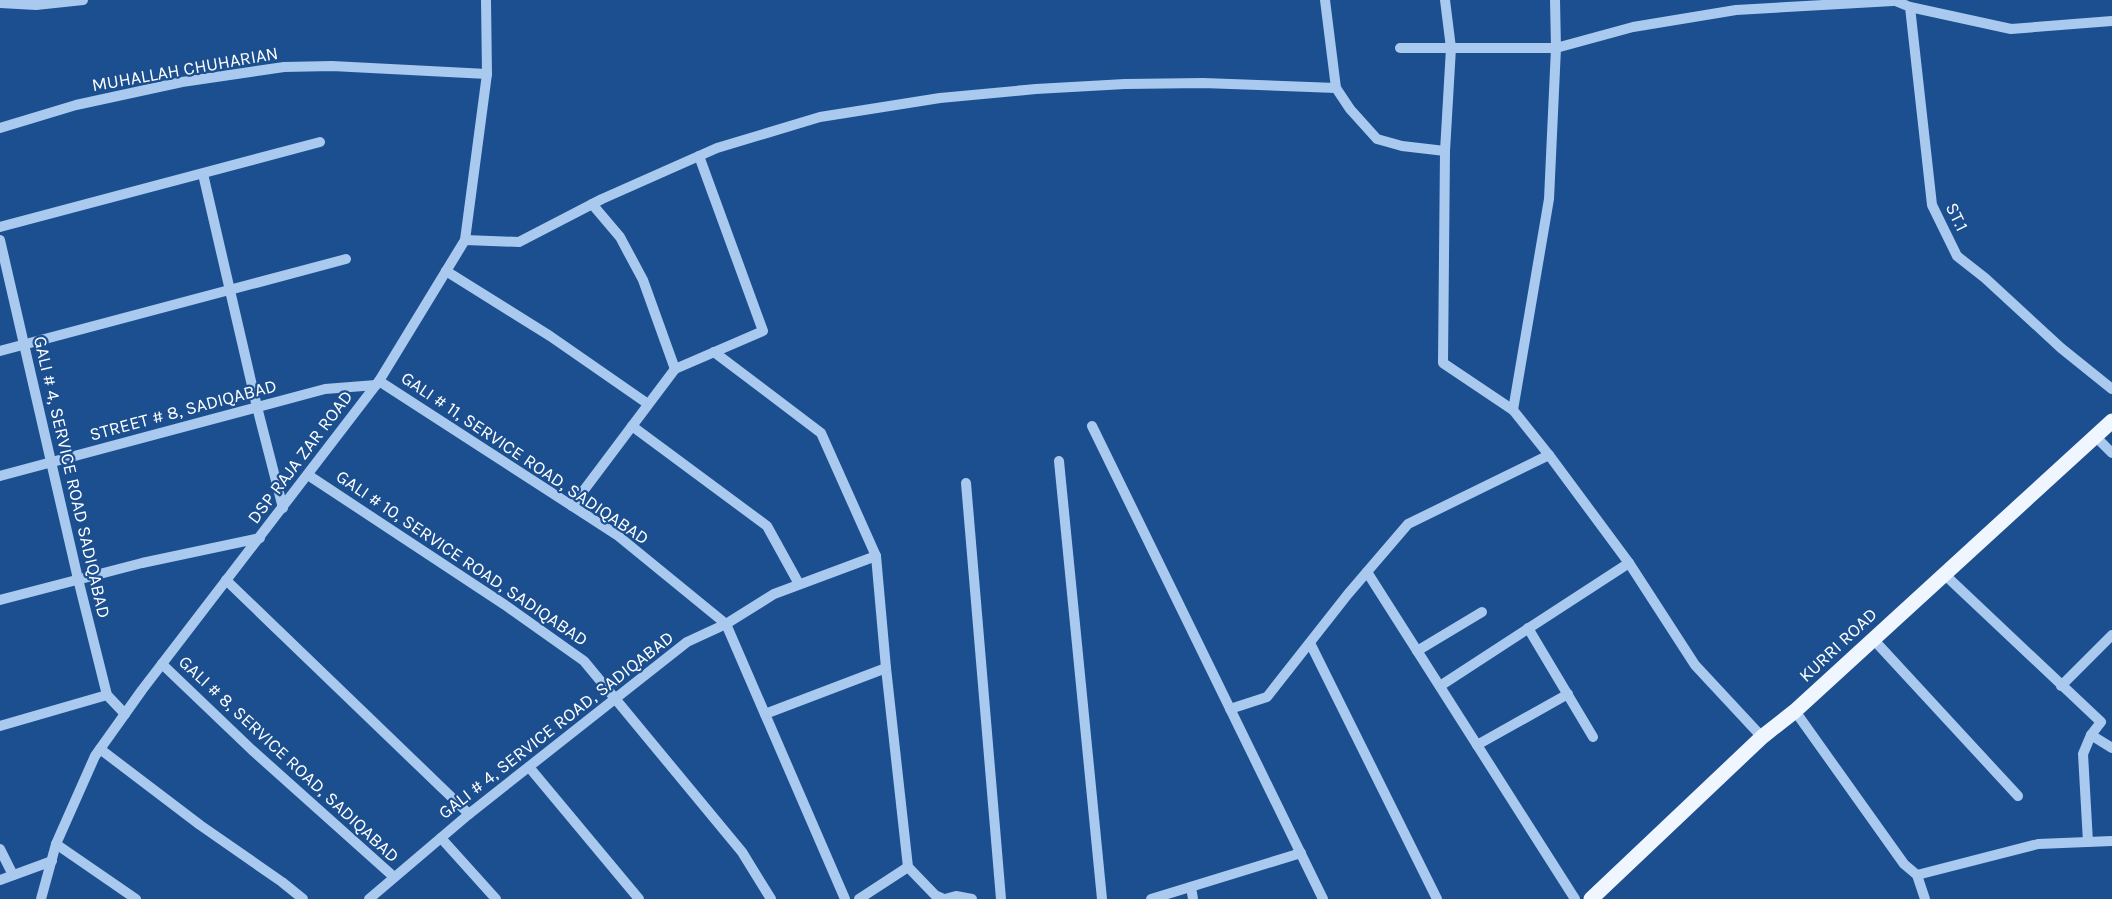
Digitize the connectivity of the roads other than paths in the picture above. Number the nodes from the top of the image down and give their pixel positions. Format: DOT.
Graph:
graph roads {
  1 [pos="83,0"];
  2 [pos="486,0"];
  3 [pos="1325,0"];
  4 [pos="1445,0"];
  5 [pos="1555,0"];
  6 [pos="1893,1"];
  7 [pos="0,3"];
  8 [pos="1735,5"];
  9 [pos="1910,7"];
  10 [pos="2112,21"];
  11 [pos="1400,48"];
  12 [pos="1451,48"];
  13 [pos="1556,48"];
  14 [pos="488,74"];
  15 [pos="1336,88"];
  16 [pos="0,128"];
  17 [pos="320,142"];
  18 [pos="1445,151"];
  19 [pos="699,156"];
  20 [pos="203,174"];
  21 [pos="592,204"];
  22 [pos="0,227"];
  23 [pos="0,240"];
  24 [pos="465,240"];
  25 [pos="346,259"];
  26 [pos="446,271"];
  27 [pos="229,291"];
  28 [pos="23,345"];
  29 [pos="0,351"];
  30 [pos="714,352"];
  31 [pos="675,369"];
  32 [pos="378,383"];
  33 [pos="2112,389"];
  34 [pos="648,404"];
  35 [pos="257,407"];
  36 [pos="1513,410"];
  37 [pos="2112,421"];
  38 [pos="632,426"];
  39 [pos="1092,426"];
  40 [pos="2096,436"];
  41 [pos="2112,453"];
  42 [pos="1549,455"];
  43 [pos="1059,461"];
  44 [pos="52,462"];
  45 [pos="308,475"];
  46 [pos="0,476"];
  47 [pos="966,483"];
  48 [pos="572,506"];
  49 [pos="283,508"];
  50 [pos="260,538"];
  51 [pos="876,556"];
  52 [pos="1629,563"];
  53 [pos="1367,572"];
  54 [pos="1943,573"];
  55 [pos="78,579"];
  56 [pos="226,580"];
  57 [pos="799,584"];
  58 [pos="0,600"];
  59 [pos="1482,612"];
  60 [pos="726,624"];
  61 [pos="1528,628"];
  62 [pos="2112,635"];
  63 [pos="1873,639"];
  64 [pos="1310,643"];
  65 [pos="1417,651"];
  66 [pos="162,664"];
  67 [pos="885,668"];
  68 [pos="1440,686"];
  69 [pos="2061,686"];
  70 [pos="1568,694"];
  71 [pos="107,695"];
  72 [pos="614,700"];
  73 [pos="1230,709"];
  74 [pos="1795,711"];
  75 [pos="125,714"];
  76 [pos="765,714"];
  77 [pos="0,726"];
  78 [pos="2091,735"];
  79 [pos="1593,737"];
  80 [pos="1762,737"];
  81 [pos="1477,745"];
  82 [pos="2112,748"];
  83 [pos="100,749"];
  84 [pos="529,767"];
  85 [pos="2018,796"];
  86 [pos="469,814"];
  87 [pos="441,838"];
  88 [pos="2112,841"];
  89 [pos="2088,842"];
  90 [pos="56,844"];
  91 [pos="0,849"];
  92 [pos="1301,853"];
  93 [pos="52,861"];
  94 [pos="908,867"];
  95 [pos="13,875"];
  96 [pos="1917,875"];
  97 [pos="394,878"];
  98 [pos="0,880"];
  99 [pos="1191,887"];
  100 [pos="41,899"];
  101 [pos="136,899"];
  102 [pos="303,899"];
  103 [pos="369,899"];
  104 [pos="495,899"];
  105 [pos="639,899"];
  106 [pos="771,899"];
  107 [pos="845,899"];
  108 [pos="859,899"];
  109 [pos="945,899"];
  110 [pos="972,899"];
  111 [pos="1001,899"];
  112 [pos="1102,899"];
  113 [pos="1151,899"];
  114 [pos="1193,899"];
  115 [pos="1323,899"];
  116 [pos="1437,899"];
  117 [pos="1575,899"];
  118 [pos="1591,899"];
  119 [pos="1925,899"];
  1 -- 7 [label="street"];
  2 -- 14 [label="street, DSP RAJA ZAR ROAD"];
  3 -- 15 [label="street"];
  4 -- 12 [label="street"];
  5 -- 13 [label="street"];
  6 -- 8 [label="street"];
  6 -- 9 [label="street"];
  8 -- 13 [label="street"];
  9 -- 10 [label="street"];
  9 -- 33 [label="street, ST.1"];
  11 -- 12 [label="street"];
  12 -- 13 [label="street"];
  12 -- 18 [label="street"];
  13 -- 36 [label="street"];
  14 -- 16 [label="street, MUHALLAH CHUHARIAN"];
  14 -- 24 [label="street, DSP RAJA ZAR ROAD"];
  15 -- 18 [label="street"];
  15 -- 19 [label="street"];
  17 -- 20 [label="street"];
  18 -- 36 [label="street"];
  19 -- 21 [label="street"];
  19 -- 30 [label="street"];
  20 -- 22 [label="street"];
  20 -- 27 [label="street"];
  21 -- 24 [label="street"];
  21 -- 31 [label="street"];
  23 -- 28 [label="street, GALI # 4, SERVICE ROAD SADIQABAD"];
  24 -- 26 [label="street, DSP RAJA ZAR ROAD"];
  25 -- 27 [label="street"];
  26 -- 32 [label="street, DSP RAJA ZAR ROAD"];
  26 -- 34 [label="street"];
  27 -- 28 [label="street"];
  27 -- 35 [label="street"];
  28 -- 29 [label="street"];
  28 -- 44 [label="street, GALI # 4, SERVICE ROAD SADIQABAD"];
  30 -- 31 [label="street"];
  30 -- 51 [label="street"];
  31 -- 34 [label="street"];
  32 -- 35 [label="street, STREET # 8, SADIQABAD"];
  32 -- 45 [label="street, DSP RAJA ZAR ROAD"];
  32 -- 48 [label="street, GALI # 11, SERVICE ROAD, SADIQABAD"];
  34 -- 38 [label="street"];
  35 -- 44 [label="street, STREET # 8, SADIQABAD"];
  35 -- 49 [label="street"];
  36 -- 42 [label="street"];
  37 -- 40 [label="main road, KURRI ROAD"];
  38 -- 48 [label="street"];
  38 -- 57 [label="street"];
  39 -- 73 [label="street"];
  40 -- 41 [label="street"];
  40 -- 54 [label="main road, KURRI ROAD"];
  42 -- 52 [label="street"];
  42 -- 53 [label="street"];
  43 -- 112 [label="street"];
  44 -- 46 [label="street, STREET # 8, SADIQABAD"];
  44 -- 55 [label="street, GALI # 4, SERVICE ROAD SADIQABAD"];
  45 -- 49 [label="street, DSP RAJA ZAR ROAD"];
  45 -- 72 [label="street, GALI # 10, SERVICE ROAD, SADIQABAD"];
  47 -- 111 [label="street"];
  48 -- 60 [label="street, GALI # 11, SERVICE ROAD, SADIQABAD"];
  49 -- 50 [label="street, DSP RAJA ZAR ROAD"];
  50 -- 55 [label="street"];
  50 -- 56 [label="street, DSP RAJA ZAR ROAD"];
  51 -- 57 [label="street, GALI # 4, SERVICE ROAD, SADIQABAD"];
  51 -- 67 [label="street"];
  52 -- 61 [label="street"];
  52 -- 80 [label="street"];
  53 -- 64 [label="street"];
  53 -- 65 [label="street"];
  54 -- 63 [label="main road, KURRI ROAD"];
  54 -- 69 [label="street"];
  55 -- 58 [label="street"];
  55 -- 71 [label="street, GALI # 4, SERVICE ROAD SADIQABAD"];
  56 -- 66 [label="street, DSP RAJA ZAR ROAD"];
  56 -- 86 [label="street"];
  57 -- 60 [label="street, GALI # 4, SERVICE ROAD, SADIQABAD"];
  59 -- 65 [label="street"];
  60 -- 72 [label="street, GALI # 4, SERVICE ROAD, SADIQABAD"];
  60 -- 76 [label="street, GALI # 11, SERVICE ROAD, SADIQABAD"];
  61 -- 68 [label="street"];
  61 -- 70 [label="street"];
  62 -- 69 [label="street"];
  63 -- 74 [label="main road, KURRI ROAD"];
  63 -- 85 [label="street"];
  64 -- 73 [label="street"];
  64 -- 116 [label="street"];
  65 -- 68 [label="street"];
  66 -- 75 [label="street, DSP RAJA ZAR ROAD"];
  66 -- 97 [label="street, GALI # 8, SERVICE ROAD, SADIQABAD"];
  67 -- 76 [label="street"];
  67 -- 94 [label="street"];
  68 -- 81 [label="street"];
  69 -- 78 [label="street"];
  70 -- 79 [label="street"];
  70 -- 81 [label="street"];
  71 -- 75 [label="street, GALI # 4, SERVICE ROAD SADIQABAD"];
  71 -- 77 [label="street"];
  72 -- 84 [label="street, GALI # 4, SERVICE ROAD, SADIQABAD"];
  72 -- 106 [label="street, GALI # 10, SERVICE ROAD, SADIQABAD"];
  73 -- 92 [label="street"];
  74 -- 80 [label="main road, KURRI ROAD"];
  74 -- 96 [label="street"];
  75 -- 83 [label="street, DSP RAJA ZAR ROAD"];
  76 -- 107 [label="street, GALI # 11, SERVICE ROAD, SADIQABAD"];
  78 -- 82 [label="street"];
  78 -- 89 [label="street"];
  80 -- 118 [label="main road, KURRI ROAD"];
  81 -- 117 [label="street"];
  83 -- 90 [label="street, DSP RAJA ZAR ROAD"];
  83 -- 102 [label="street"];
  84 -- 86 [label="street, GALI # 4, SERVICE ROAD, SADIQABAD"];
  84 -- 105 [label="street"];
  86 -- 87 [label="street, GALI # 4, SERVICE ROAD, SADIQABAD"];
  87 -- 97 [label="street, GALI # 4, SERVICE ROAD, SADIQABAD"];
  87 -- 104 [label="street"];
  88 -- 89 [label="street"];
  89 -- 96 [label="street"];
  90 -- 93 [label="street, DSP RAJA ZAR ROAD"];
  90 -- 101 [label="street"];
  91 -- 95 [label="street"];
  92 -- 99 [label="street"];
  92 -- 115 [label="street"];
  93 -- 95 [label="street"];
  93 -- 100 [label="street, DSP RAJA ZAR ROAD"];
  94 -- 108 [label="street"];
  94 -- 109 [label="street"];
  95 -- 98 [label="street"];
  96 -- 119 [label="street"];
  97 -- 103 [label="street, GALI # 4, SERVICE ROAD, SADIQABAD"];
  99 -- 113 [label="street"];
  99 -- 114 [label="street"];
  109 -- 110 [label="street"];
}
